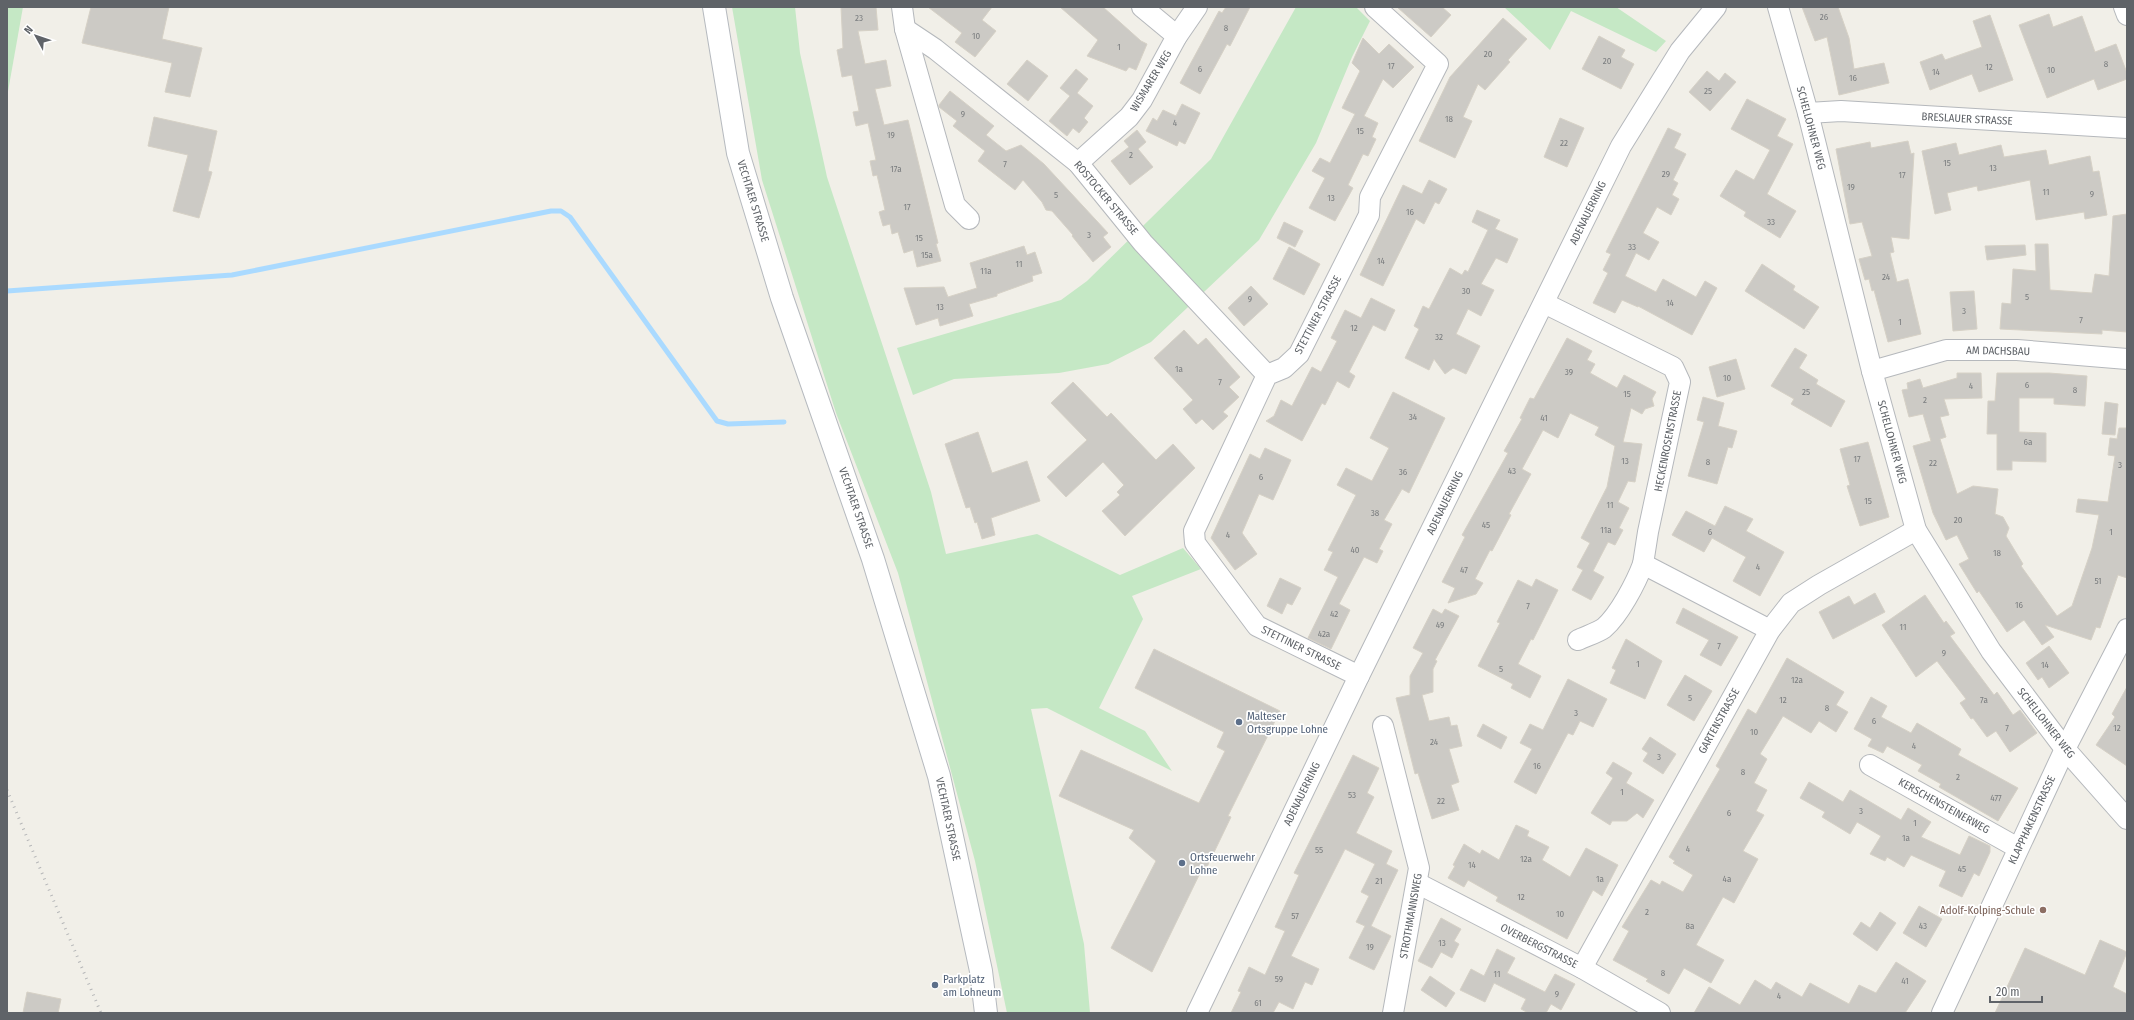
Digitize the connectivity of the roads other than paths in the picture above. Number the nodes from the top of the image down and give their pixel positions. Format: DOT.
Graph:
graph roads {
  1 [pos="714,7"];
  2 [pos="902,7"];
  3 [pos="1142,7"];
  4 [pos="1198,7"];
  5 [pos="1375,7"];
  6 [pos="1716,7"];
  7 [pos="1778,7"];
  8 [pos="2124,7"];
  9 [pos="2127,16"];
  10 [pos="905,29"];
  11 [pos="1177,36"];
  12 [pos="1808,113"];
  13 [pos="2127,128"];
  14 [pos="1078,163"];
  15 [pos="969,218"];
  16 [pos="1544,302"];
  17 [pos="2127,359"];
  18 [pos="1872,370"];
  19 [pos="1267,375"];
  20 [pos="1916,530"];
  21 [pos="1643,564"];
  22 [pos="2127,629"];
  23 [pos="1770,630"];
  24 [pos="1578,640"];
  25 [pos="1359,676"];
  26 [pos="1383,726"];
  27 [pos="2065,749"];
  28 [pos="1870,765"];
  29 [pos="2127,819"];
  30 [pos="2018,848"];
  31 [pos="1417,883"];
  32 [pos="1582,968"];
  33 [pos="986,1013"];
  34 [pos="1197,1013"];
  35 [pos="1393,1013"];
  36 [pos="1660,1013"];
  37 [pos="1942,1013"];
  1 -- 33 [label="main road, VECHTAER STRASSE"];
  2 -- 10 [label="street"];
  3 -- 11 [label="street"];
  4 -- 11 [label="street, WISMARER WEG"];
  5 -- 19 [label="street, STETTINER STRASSE"];
  6 -- 16 [label="street, ADENAUERRING"];
  7 -- 12 [label="street, SCHELLOHNER WEG"];
  8 -- 9 [label="street"];
  10 -- 14 [label="street, ROSTOCKER STRASSE"];
  10 -- 15 [label="street"];
  11 -- 14 [label="street, WISMARER WEG"];
  12 -- 13 [label="street, BRESLAUER STRASSE"];
  12 -- 18 [label="street, SCHELLOHNER WEG"];
  14 -- 19 [label="street, ROSTOCKER STRASSE"];
  16 -- 21 [label="street, HECKENROSENSTRASSE"];
  16 -- 25 [label="street, ADENAUERRING"];
  17 -- 18 [label="street, AM DACHSBAU"];
  18 -- 20 [label="street, SCHELLOHNER WEG"];
  19 -- 25 [label="street, STETTINER STRASSE"];
  20 -- 23 [label="street, GARTENSTRASSE"];
  20 -- 27 [label="street, SCHELLOHNER WEG"];
  21 -- 23 [label="street"];
  21 -- 24 [label="street, HECKENROSENSTRASSE"];
  22 -- 27 [label="street, KLAPPHAKENSTRASSE"];
  23 -- 32 [label="street, GARTENSTRASSE"];
  25 -- 34 [label="street, ADENAUERRING"];
  26 -- 31 [label="street, STROTHMANNSWEG"];
  27 -- 29 [label="street, SCHELLOHNER WEG"];
  27 -- 30 [label="street, KLAPPHAKENSTRASSE"];
  28 -- 30 [label="street, KERSCHENSTEINERWEG"];
  30 -- 37 [label="street, KLAPPHAKENSTRASSE"];
  31 -- 32 [label="street, OVERBERGSTRASSE"];
  31 -- 35 [label="street, STROTHMANNSWEG"];
  32 -- 36 [label="street, OVERBERGSTRASSE"];
}
